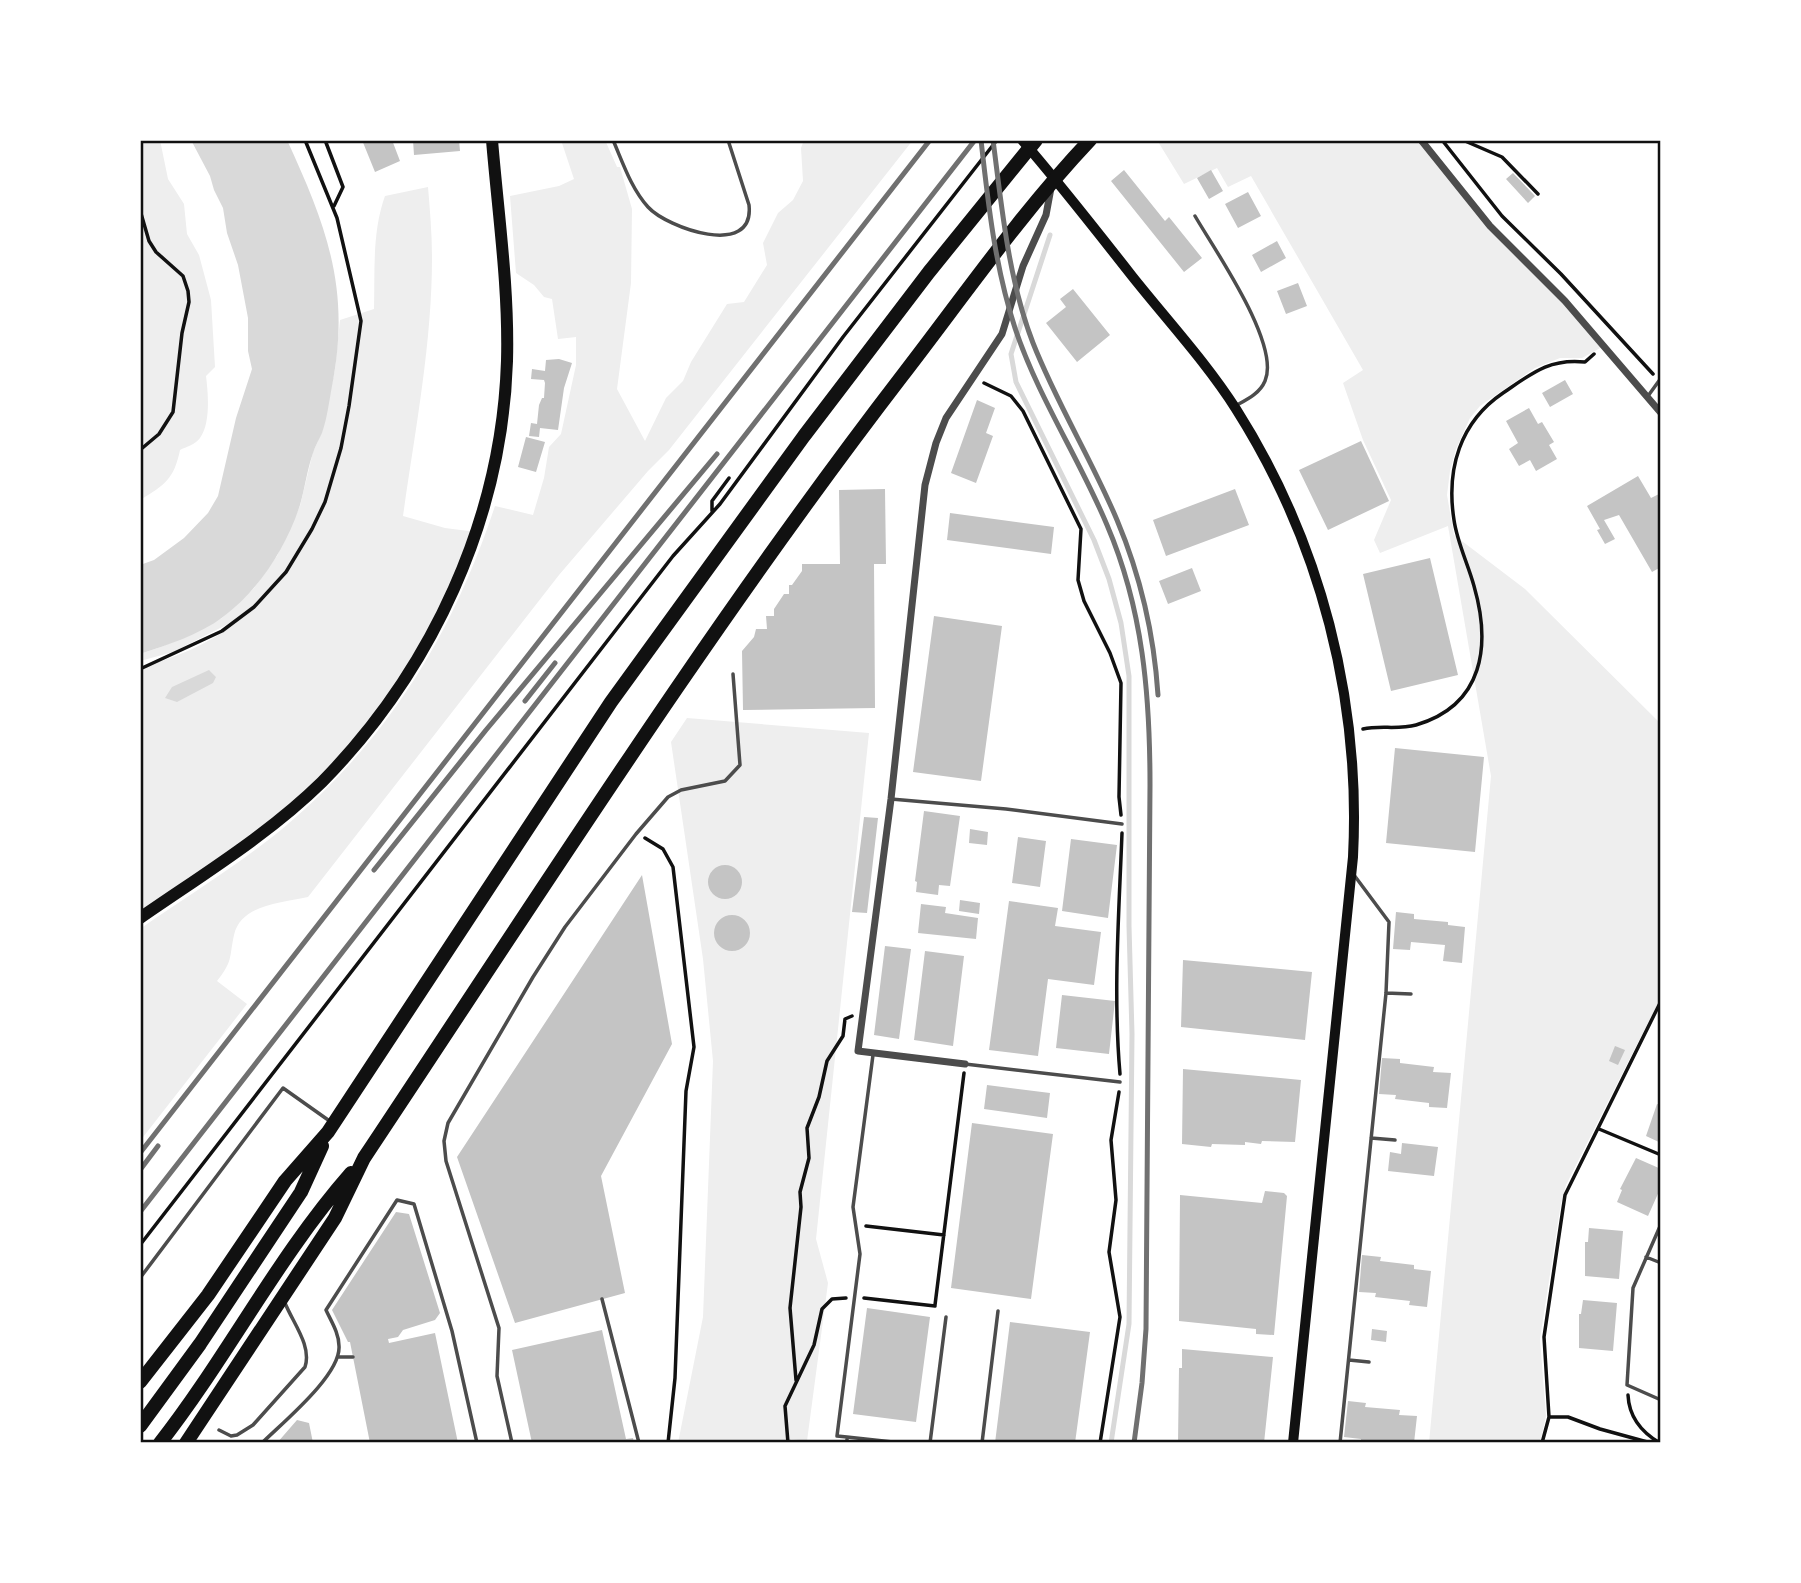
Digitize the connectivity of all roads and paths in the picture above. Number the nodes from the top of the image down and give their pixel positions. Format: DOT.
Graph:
graph roads {
  1 [pos="305,140"];
  2 [pos="325,140"];
  3 [pos="492,140"];
  4 [pos="613,140"];
  5 [pos="728,140"];
  6 [pos="998,140"];
  7 [pos="1022,140"];
  8 [pos="1036,140"];
  9 [pos="1090,140"];
  10 [pos="1421,140"];
  11 [pos="1443,140"];
  12 [pos="1465,141"];
  13 [pos="1053,176"];
  14 [pos="1538,194"];
  15 [pos="334,207"];
  16 [pos="140,209"];
  17 [pos="1195,216"];
  18 [pos="1604,346"];
  19 [pos="973,377"];
  20 [pos="1660,380"];
  21 [pos="1647,397"];
  22 [pos="1234,407"];
  23 [pos="1661,414"];
  24 [pos="140,450"];
  25 [pos="729,478"];
  26 [pos="711,513"];
  27 [pos="140,668"];
  28 [pos="733,674"];
  29 [pos="1351,732"];
  30 [pos="891,799"];
  31 [pos="1122,824"];
  32 [pos="636,834"];
  33 [pos="1352,872"];
  34 [pos="140,918"];
  35 [pos="1386,993"];
  36 [pos="1410,994"];
  37 [pos="1661,1001"];
  38 [pos="845,1019"];
  39 [pos="873,1053"];
  40 [pos="965,1064"];
  41 [pos="1120,1082"];
  42 [pos="331,1128"];
  43 [pos="1598,1128"];
  44 [pos="1371,1138"];
  45 [pos="1395,1140"];
  46 [pos="1661,1155"];
  47 [pos="364,1158"];
  48 [pos="855,1224"];
  49 [pos="1661,1224"];
  50 [pos="944,1235"];
  51 [pos="140,1245"];
  52 [pos="1646,1257"];
  53 [pos="1661,1263"];
  54 [pos="140,1278"];
  55 [pos="855,1297"];
  56 [pos="283,1298"];
  57 [pos="602,1299"];
  58 [pos="935,1306"];
  59 [pos="998,1311"];
  60 [pos="946,1317"];
  61 [pos="338,1357"];
  62 [pos="353,1357"];
  63 [pos="1349,1360"];
  64 [pos="1369,1362"];
  65 [pos="796,1380"];
  66 [pos="140,1382"];
  67 [pos="1627,1385"];
  68 [pos="1661,1400"];
  69 [pos="1549,1417"];
  70 [pos="140,1426"];
  71 [pos="219,1430"];
  72 [pos="231,1436"];
  73 [pos="847,1437"];
  74 [pos="160,1443"];
  75 [pos="187,1443"];
  76 [pos="233,1443"];
  77 [pos="262,1443"];
  78 [pos="477,1443"];
  79 [pos="512,1443"];
  80 [pos="639,1443"];
  81 [pos="668,1443"];
  82 [pos="788,1443"];
  83 [pos="846,1443"];
  84 [pos="902,1443"];
  85 [pos="930,1443"];
  86 [pos="982,1443"];
  87 [pos="1100,1443"];
  88 [pos="1293,1443"];
  89 [pos="1340,1443"];
  90 [pos="1542,1443"];
  91 [pos="1651,1443"];
  92 [pos="1660,1443"];
  1 -- 15 [label="path"];
  2 -- 15 [label="path"];
  3 -- 34 [label="main road"];
  4 -- 5 [label="lane"];
  6 -- 26 [label="path"];
  7 -- 13 [label="main road"];
  8 -- 42 [label="highway"];
  9 -- 47 [label="highway"];
  10 -- 18 [label="street"];
  11 -- 20 [label="path"];
  12 -- 14 [label="path"];
  13 -- 19 [label="street"];
  13 -- 22 [label="main road"];
  15 -- 27 [label="path"];
  16 -- 24 [label="path"];
  17 -- 22 [label="lane"];
  18 -- 21 [label="street"];
  18 -- 29 [label="path"];
  19 -- 30 [label="street"];
  19 -- 31 [label="path"];
  20 -- 21 [label="lane"];
  21 -- 23 [label="street"];
  22 -- 29 [label="main road"];
  25 -- 26 [label="path"];
  26 -- 51 [label="path"];
  28 -- 32 [label="lane"];
  29 -- 33 [label="main road"];
  30 -- 31 [label="lane"];
  30 -- 39 [label="street"];
  31 -- 41 [label="path"];
  32 -- 79 [label="lane"];
  32 -- 81 [label="path"];
  33 -- 35 [label="lane"];
  33 -- 88 [label="main road"];
  35 -- 36 [label="lane"];
  35 -- 44 [label="lane"];
  37 -- 43 [label="path"];
  38 -- 65 [label="path"];
  39 -- 40 [label="street"];
  39 -- 48 [label="lane"];
  40 -- 41 [label="lane"];
  40 -- 50 [label="path"];
  41 -- 87 [label="path"];
  42 -- 54 [label="lane"];
  42 -- 66 [label="highway"];
  42 -- 70 [label="highway"];
  43 -- 46 [label="path"];
  43 -- 69 [label="path"];
  44 -- 45 [label="lane"];
  44 -- 63 [label="lane"];
  47 -- 56 [label="highway"];
  47 -- 74 [label="highway"];
  48 -- 50 [label="path"];
  48 -- 55 [label="lane"];
  49 -- 52 [label="lane"];
  50 -- 58 [label="path"];
  52 -- 53 [label="lane"];
  52 -- 67 [label="lane"];
  55 -- 58 [label="path"];
  55 -- 65 [label="path"];
  55 -- 73 [label="lane"];
  56 -- 72 [label="lane"];
  56 -- 75 [label="highway"];
  57 -- 80 [label="lane"];
  58 -- 60 [label="path"];
  59 -- 86 [label="lane"];
  60 -- 85 [label="lane"];
  61 -- 62 [label="lane"];
  61 -- 77 [label="lane"];
  61 -- 78 [label="lane"];
  63 -- 64 [label="lane"];
  63 -- 89 [label="lane"];
  65 -- 82 [label="path"];
  67 -- 68 [label="lane"];
  67 -- 92 [label="path"];
  69 -- 90 [label="path"];
  69 -- 91 [label="path"];
  71 -- 72 [label="lane"];
  72 -- 76 [label="lane"];
  73 -- 83 [label="lane"];
  73 -- 84 [label="lane"];
}
